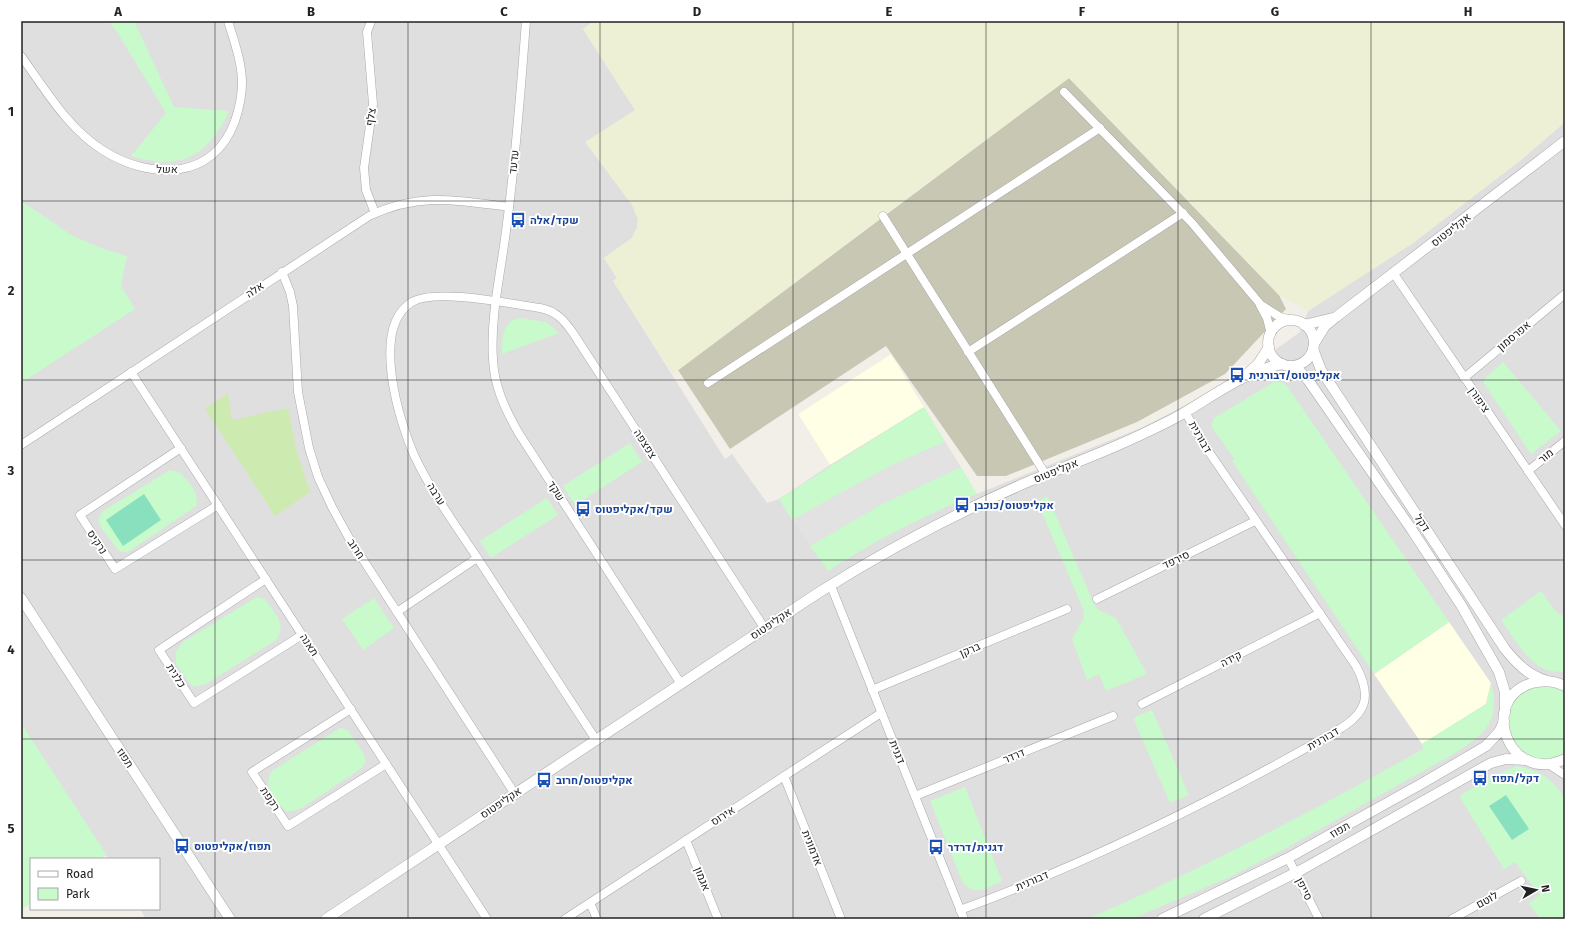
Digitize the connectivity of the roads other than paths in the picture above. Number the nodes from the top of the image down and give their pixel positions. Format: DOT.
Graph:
graph roads {
  1 [pos="228,21"];
  2 [pos="372,21"];
  3 [pos="526,21"];
  4 [pos="21,56"];
  5 [pos="1064,92"];
  6 [pos="1100,128"];
  7 [pos="1565,141"];
  8 [pos="509,207"];
  9 [pos="1183,212"];
  10 [pos="375,213"];
  11 [pos="883,216"];
  12 [pos="907,255"];
  13 [pos="282,272"];
  14 [pos="1394,274"];
  15 [pos="1565,294"];
  16 [pos="1257,300"];
  17 [pos="497,302"];
  18 [pos="1336,317"];
  19 [pos="1292,320"];
  20 [pos="1304,325"];
  21 [pos="1270,334"];
  22 [pos="1269,347"];
  23 [pos="1313,347"];
  24 [pos="968,352"];
  25 [pos="1282,364"];
  26 [pos="1295,366"];
  27 [pos="131,372"];
  28 [pos="1244,378"];
  29 [pos="1464,378"];
  30 [pos="708,384"];
  31 [pos="1186,412"];
  32 [pos="1565,441"];
  33 [pos="21,445"];
  34 [pos="181,448"];
  35 [pos="1528,471"];
  36 [pos="1046,475"];
  37 [pos="218,505"];
  38 [pos="1255,522"];
  39 [pos="1565,525"];
  40 [pos="477,558"];
  41 [pos="266,579"];
  42 [pos="831,586"];
  43 [pos="21,598"];
  44 [pos="1097,599"];
  45 [pos="1067,609"];
  46 [pos="396,612"];
  47 [pos="1320,613"];
  48 [pos="765,629"];
  49 [pos="302,635"];
  50 [pos="1547,681"];
  51 [pos="681,684"];
  52 [pos="1563,685"];
  53 [pos="872,690"];
  54 [pos="1142,704"];
  55 [pos="350,709"];
  56 [pos="882,713"];
  57 [pos="1113,716"];
  58 [pos="1504,717"];
  59 [pos="596,740"];
  60 [pos="1565,759"];
  61 [pos="1528,760"];
  62 [pos="386,764"];
  63 [pos="1548,764"];
  64 [pos="784,776"];
  65 [pos="1565,776"];
  66 [pos="515,794"];
  67 [pos="915,796"];
  68 [pos="686,840"];
  69 [pos="439,844"];
  70 [pos="1288,858"];
  71 [pos="1296,873"];
  72 [pos="1521,881"];
  73 [pos="590,903"];
  74 [pos="960,910"];
  75 [pos="230,919"];
  76 [pos="326,919"];
  77 [pos="487,919"];
  78 [pos="565,919"];
  79 [pos="596,919"];
  80 [pos="718,919"];
  81 [pos="841,919"];
  82 [pos="964,919"];
  83 [pos="1162,919"];
  84 [pos="1204,919"];
  85 [pos="1319,919"];
  86 [pos="1452,919"];
  1 -- 4 [label="street, אשל"];
  2 -- 10 [label="street, צלף"];
  3 -- 8 [label="street, עדעד"];
  5 -- 6 [label="street"];
  6 -- 9 [label="street"];
  6 -- 12 [label="street"];
  7 -- 14 [label="street, אקליפטוס"];
  8 -- 10 [label="street, אלה"];
  8 -- 17 [label="street, עדעד"];
  9 -- 16 [label="street"];
  9 -- 24 [label="street"];
  10 -- 13 [label="street, אלה"];
  11 -- 12 [label="street"];
  12 -- 24 [label="street"];
  12 -- 30 [label="street"];
  13 -- 27 [label="street, אלה"];
  13 -- 46 [label="street, חרוב"];
  14 -- 18 [label="street, אקליפטוס"];
  14 -- 29 [label="street, ציפורן"];
  15 -- 29 [label="street, אפרסמון"];
  16 -- 19 [label="street"];
  16 -- 21 [label="street"];
  17 -- 40 [label="street, ערבה"];
  17 -- 48 [label="street, צפצפה"];
  17 -- 51 [label="street, שקד"];
  18 -- 20 [label="street, אקליפטוס"];
  18 -- 23 [label="street, אקליפטוס"];
  19 -- 20 [label="street"];
  19 -- 21 [label="street"];
  20 -- 23 [label="street"];
  21 -- 22 [label="street"];
  22 -- 25 [label="street"];
  22 -- 28 [label="street, אקליפטוס"];
  23 -- 26 [label="street"];
  23 -- 50 [label="street, דקל"];
  24 -- 36 [label="street"];
  25 -- 26 [label="street"];
  25 -- 28 [label="street, אקליפטוס"];
  26 -- 58 [label="street, דקל"];
  27 -- 33 [label="street, אלה"];
  27 -- 34 [label="street, תאנה"];
  28 -- 31 [label="street, אקליפטוס"];
  29 -- 35 [label="street, ציפורן"];
  31 -- 36 [label="street, אקליפטוס"];
  31 -- 38 [label="street, דבורנית"];
  32 -- 35 [label="street, מור"];
  34 -- 37 [label="street, תאנה"];
  34 -- 37 [label="street, נרקיס"];
  35 -- 39 [label="street, ציפורן"];
  36 -- 42 [label="street, אקליפטוס"];
  37 -- 41 [label="street, תאנה"];
  38 -- 44 [label="street, סירפד"];
  38 -- 47 [label="street, דבורנית"];
  40 -- 46 [label="street"];
  40 -- 59 [label="street, ערבה"];
  41 -- 49 [label="street, תאנה"];
  41 -- 49 [label="street, כלנית"];
  42 -- 48 [label="street, אקליפטוס"];
  42 -- 53 [label="street, דגנית"];
  43 -- 75 [label="street, תפוז"];
  45 -- 53 [label="street, ברקן"];
  46 -- 66 [label="street, חרוב"];
  47 -- 54 [label="street, קידה"];
  47 -- 74 [label="street, דבורנית"];
  48 -- 51 [label="street, אקליפטוס"];
  49 -- 55 [label="street, תאנה"];
  50 -- 52 [label="street, דקל"];
  50 -- 58 [label="street, תפוז"];
  51 -- 59 [label="street, אקליפטוס"];
  53 -- 56 [label="street, דגנית"];
  55 -- 62 [label="street, תאנה"];
  55 -- 62 [label="street, רקפת"];
  56 -- 64 [label="street, אירוס"];
  56 -- 67 [label="street, דגנית"];
  57 -- 67 [label="street, דרדר"];
  58 -- 61 [label="street, דקל"];
  58 -- 70 [label="street, תפוז"];
  59 -- 66 [label="street, אקליפטוס"];
  60 -- 63 [label="street"];
  61 -- 63 [label="street, תפוז"];
  61 -- 71 [label="street, תפוז"];
  62 -- 69 [label="street, תאנה"];
  63 -- 65 [label="street"];
  64 -- 68 [label="street, אירוס"];
  64 -- 81 [label="street, אדמונית"];
  66 -- 69 [label="street, אקליפטוס"];
  67 -- 74 [label="street, דגנית"];
  68 -- 73 [label="street, אירוס"];
  68 -- 80 [label="street, אגמון"];
  69 -- 76 [label="street, אקליפטוס"];
  69 -- 77 [label="street, תאנה"];
  70 -- 71 [label="street, סייפן"];
  70 -- 83 [label="street, תפוז"];
  71 -- 84 [label="street, תפוז"];
  71 -- 85 [label="street, סייפן"];
  72 -- 86 [label="street, לוטם"];
  73 -- 78 [label="street, אירוס"];
  73 -- 79 [label="street"];
  74 -- 82 [label="street, דגנית"];
}
